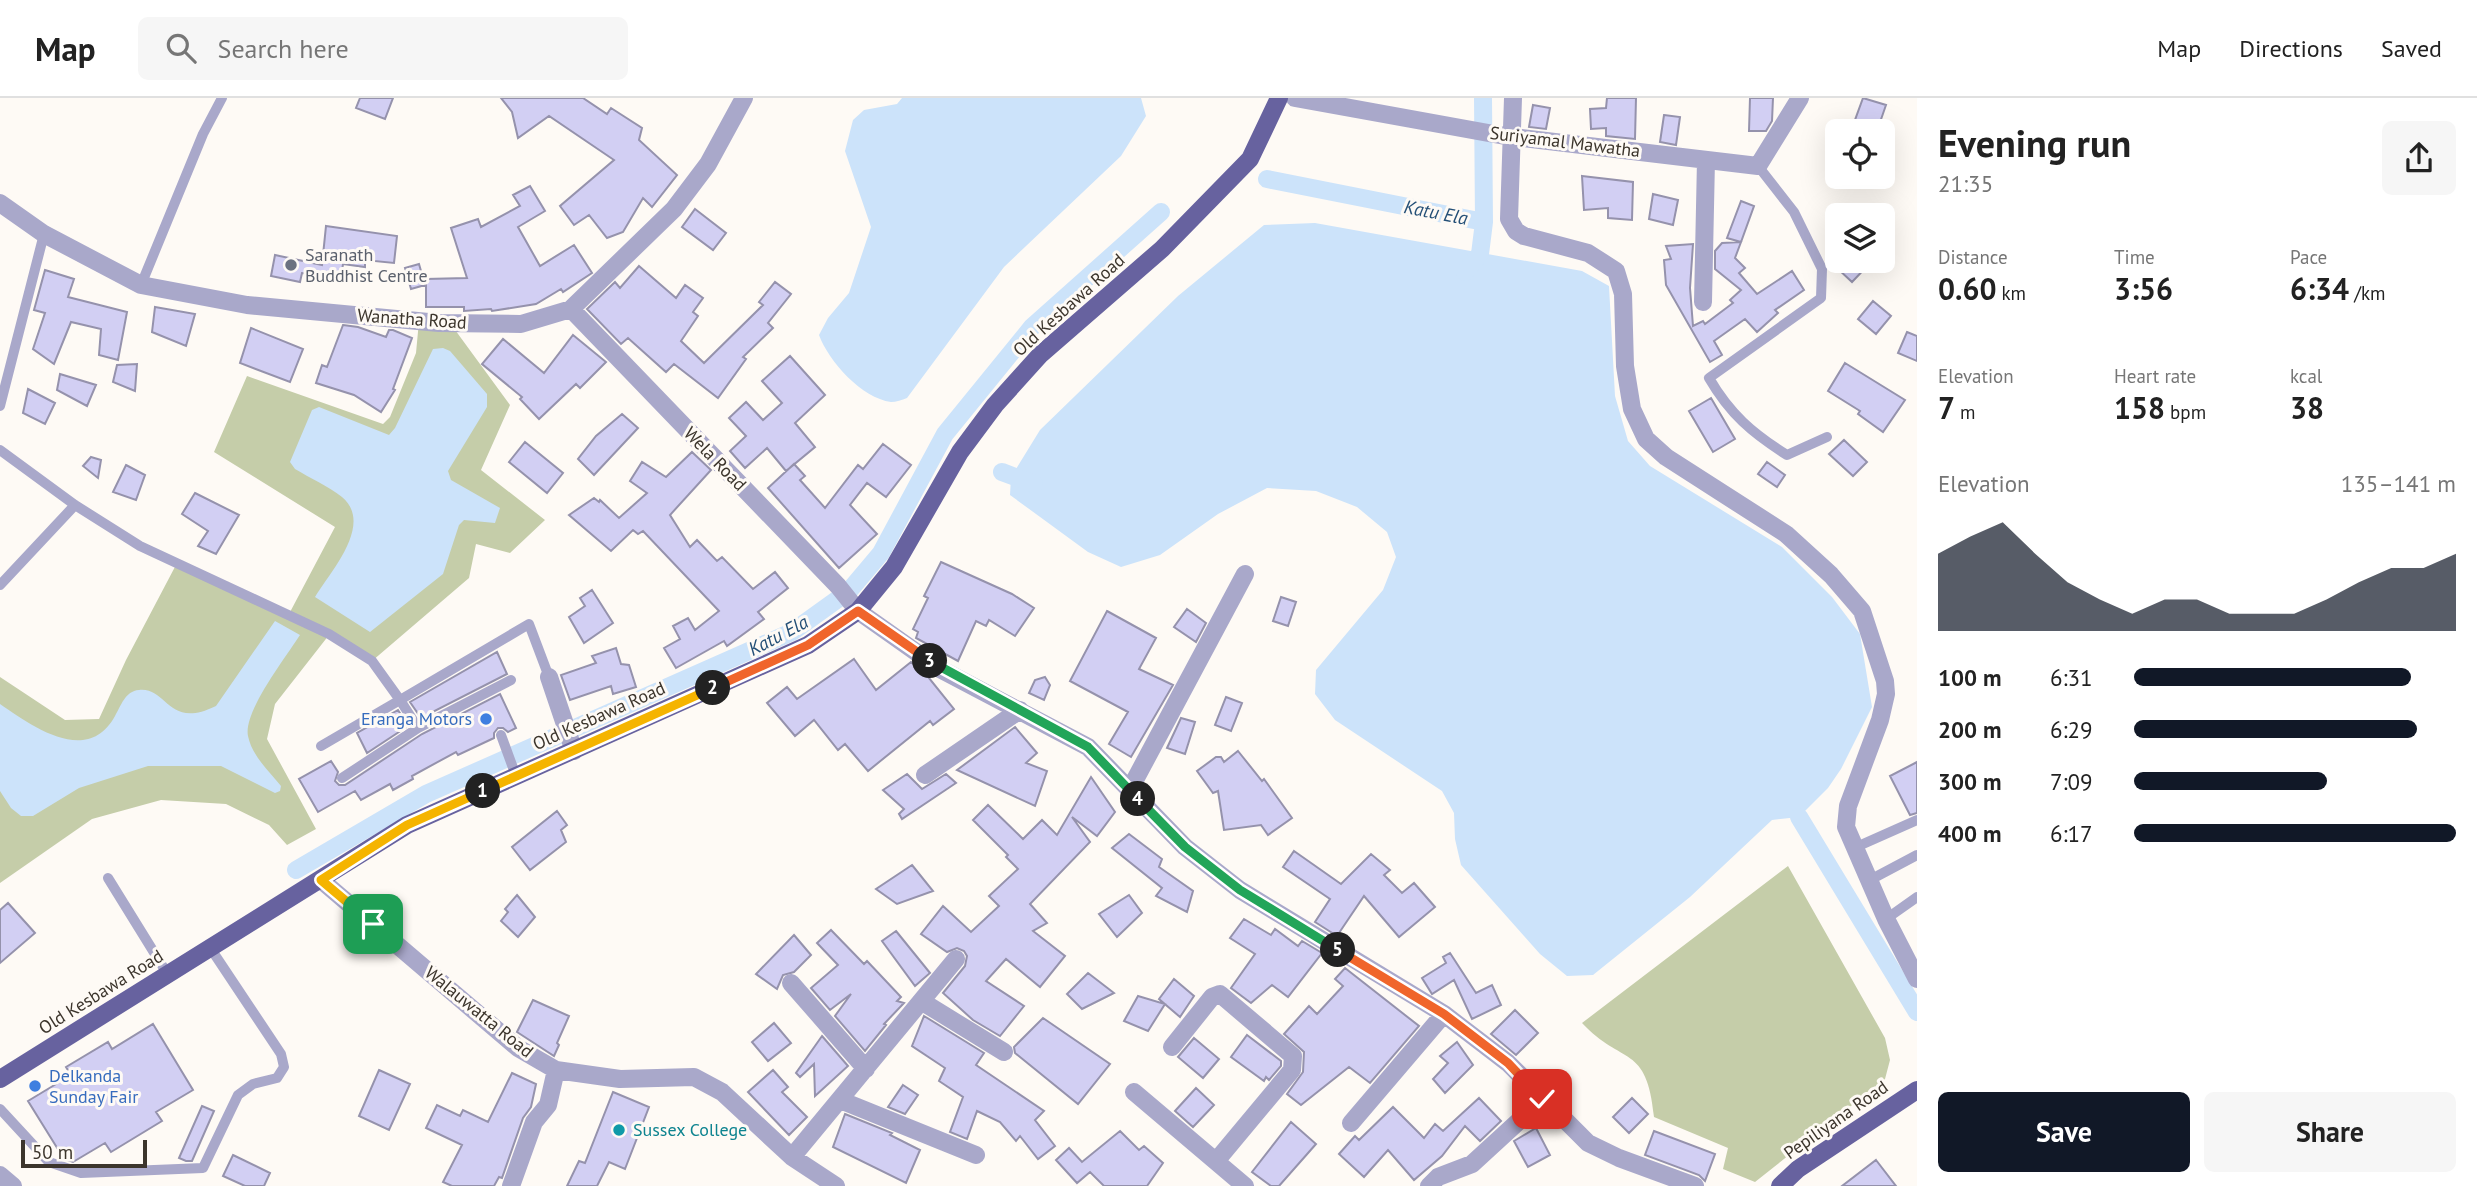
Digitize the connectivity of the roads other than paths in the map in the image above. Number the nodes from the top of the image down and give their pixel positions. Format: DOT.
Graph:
graph roads {
  1 [pos="222,98"];
  2 [pos="744,98"];
  3 [pos="1279,98"];
  4 [pos="1294,98"];
  5 [pos="1513,98"];
  6 [pos="1800,98"];
  7 [pos="1508,136"];
  8 [pos="1706,160"];
  9 [pos="1758,166"];
  10 [pos="0,202"];
  11 [pos="44,233"];
  12 [pos="141,285"];
  13 [pos="1703,302"];
  14 [pos="571,309"];
  15 [pos="0,370"];
  16 [pos="10,377"];
  17 [pos="0,406"];
  18 [pos="1827,437"];
  19 [pos="0,450"];
  20 [pos="75,505"];
  21 [pos="1245,574"];
  22 [pos="0,585"];
  23 [pos="855,607"];
  24 [pos="549,677"];
  25 [pos="511,680"];
  26 [pos="400,700"];
  27 [pos="1020,709"];
  28 [pos="418,728"];
  29 [pos="501,735"];
  30 [pos="321,746"];
  31 [pos="574,751"];
  32 [pos="516,775"];
  33 [pos="925,775"];
  34 [pos="342,778"];
  35 [pos="1129,791"];
  36 [pos="1917,820"];
  37 [pos="1853,849"];
  38 [pos="1917,855"];
  39 [pos="108,878"];
  40 [pos="321,880"];
  41 [pos="1868,881"];
  42 [pos="1917,897"];
  43 [pos="1886,919"];
  44 [pos="211,948"];
  45 [pos="957,959"];
  46 [pos="168,975"];
  47 [pos="1917,979"];
  48 [pos="791,983"];
  49 [pos="921,1001"];
  50 [pos="1444,1014"];
  51 [pos="1172,1047"];
  52 [pos="1004,1052"];
  53 [pos="866,1069"];
  54 [pos="556,1070"];
  55 [pos="0,1079"];
  56 [pos="1917,1090"];
  57 [pos="1135,1092"];
  58 [pos="1542,1099"];
  59 [pos="840,1100"];
  60 [pos="0,1110"];
  61 [pos="1350,1123"];
  62 [pos="976,1155"];
  63 [pos="792,1157"];
  64 [pos="1217,1160"];
  65 [pos="511,1186"];
  66 [pos="836,1186"];
  67 [pos="1245,1186"];
  68 [pos="1429,1186"];
  69 [pos="1695,1186"];
  70 [pos="1780,1186"];
  1 -- 12 [label="lane"];
  2 -- 14 [label="street, Wanatha Road"];
  3 -- 23 [label="main road, Old Kesbawa Road"];
  4 -- 7 [label="street, Suriyamal Mawatha"];
  5 -- 7 [label="street"];
  6 -- 9 [label="street"];
  7 -- 8 [label="street, Suriyamal Mawatha"];
  7 -- 37 [label="street"];
  8 -- 9 [label="street, Suriyamal Mawatha"];
  8 -- 13 [label="street"];
  9 -- 18 [label="lane"];
  10 -- 11 [label="street, Wanatha Road"];
  11 -- 12 [label="street, Wanatha Road"];
  11 -- 16 [label="lane"];
  12 -- 14 [label="street, Wanatha Road"];
  14 -- 23 [label="street, Wela Road"];
  15 -- 16 [label="lane"];
  16 -- 17 [label="lane"];
  19 -- 20 [label="lane"];
  20 -- 22 [label="lane"];
  20 -- 26 [label="lane"];
  21 -- 35 [label="street"];
  23 -- 27 [label="street, Wela Road"];
  23 -- 31 [label="main road, Old Kesbawa Road"];
  24 -- 26 [label="lane"];
  24 -- 31 [label="street"];
  25 -- 28 [label="lane"];
  26 -- 28 [label="lane"];
  26 -- 30 [label="lane"];
  27 -- 33 [label="street"];
  27 -- 35 [label="street, Wela Road"];
  28 -- 34 [label="lane"];
  29 -- 32 [label="lane"];
  31 -- 32 [label="main road, Old Kesbawa Road"];
  32 -- 40 [label="main road, Old Kesbawa Road"];
  35 -- 50 [label="street, Wela Road"];
  36 -- 37 [label="lane"];
  37 -- 41 [label="street"];
  38 -- 41 [label="lane"];
  39 -- 46 [label="lane"];
  40 -- 44 [label="main road, Old Kesbawa Road"];
  40 -- 54 [label="street, Walauwatta Road"];
  41 -- 43 [label="street"];
  42 -- 43 [label="lane"];
  43 -- 47 [label="street"];
  44 -- 46 [label="main road, Old Kesbawa Road"];
  44 -- 60 [label="lane"];
  45 -- 49 [label="street"];
  46 -- 55 [label="main road, Old Kesbawa Road"];
  48 -- 53 [label="street"];
  49 -- 52 [label="street"];
  49 -- 53 [label="street"];
  50 -- 58 [label="street, Wela Road"];
  50 -- 61 [label="street"];
  51 -- 64 [label="street"];
  53 -- 59 [label="street"];
  54 -- 63 [label="street, Walauwatta Road"];
  54 -- 65 [label="street"];
  56 -- 70 [label="main road, Pepiliyana Road"];
  57 -- 64 [label="street"];
  58 -- 68 [label="street"];
  58 -- 69 [label="street, Wela Road"];
  59 -- 62 [label="street"];
  59 -- 63 [label="street"];
  63 -- 66 [label="street, Walauwatta Road"];
  64 -- 67 [label="street"];
}
